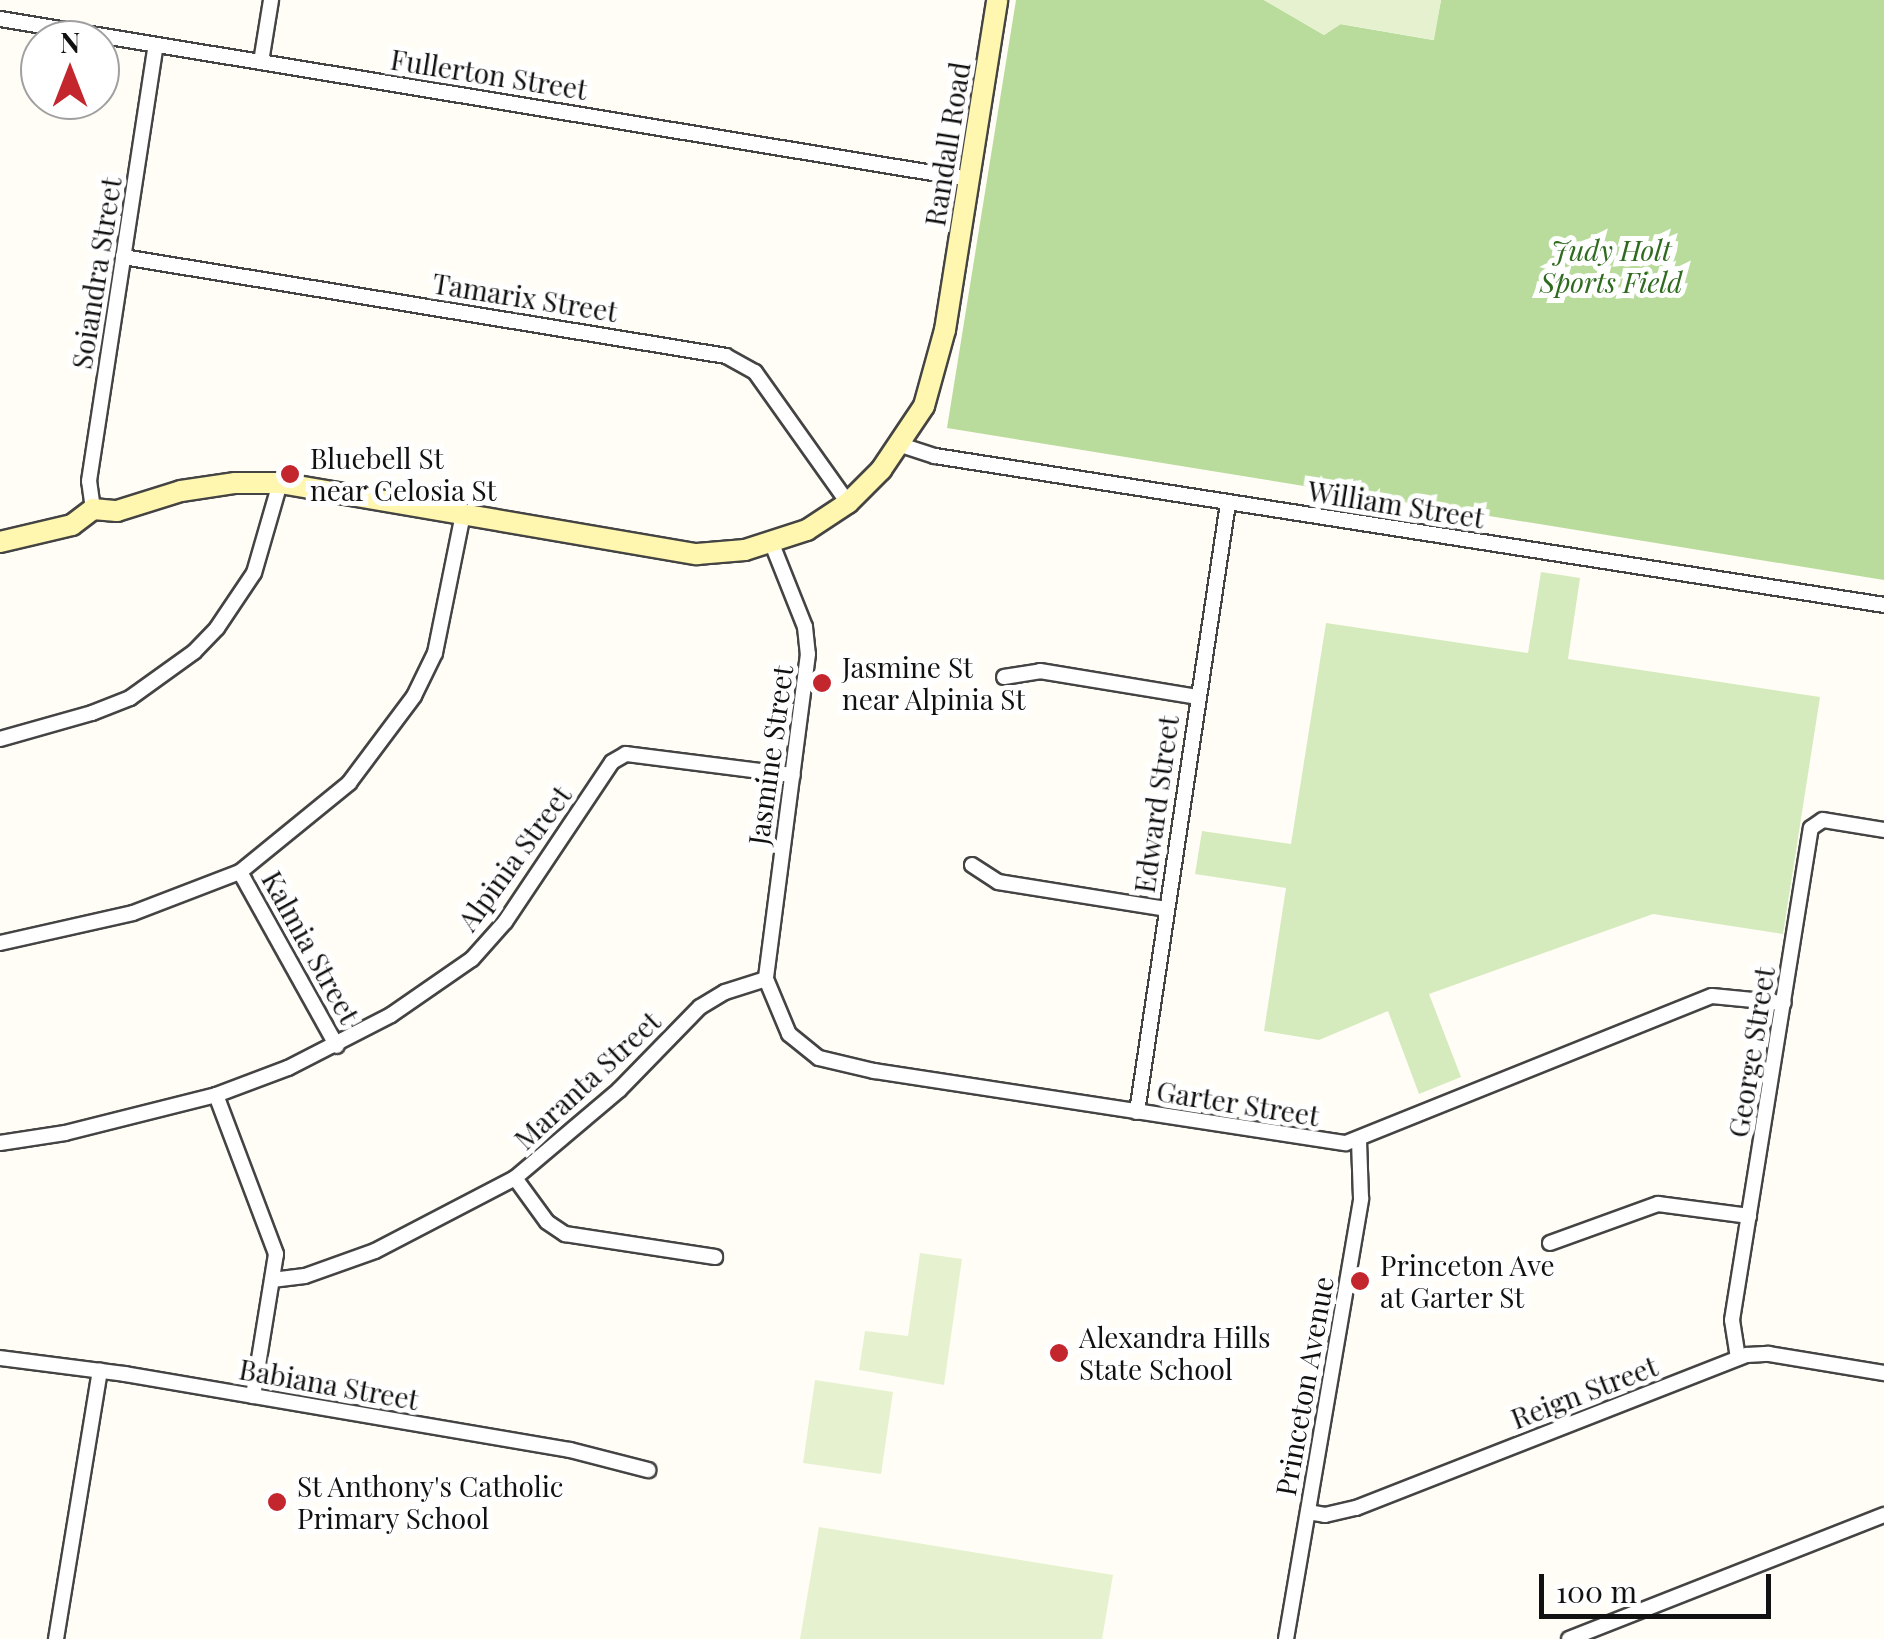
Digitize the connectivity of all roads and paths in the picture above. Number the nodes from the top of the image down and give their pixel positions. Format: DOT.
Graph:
graph roads {
  1 [pos="271,0"];
  2 [pos="998,0"];
  3 [pos="0,20"];
  4 [pos="156,45"];
  5 [pos="261,62"];
  6 [pos="969,179"];
  7 [pos="124,257"];
  8 [pos="901,444"];
  9 [pos="280,484"];
  10 [pos="848,503"];
  11 [pos="1228,503"];
  12 [pos="93,509"];
  13 [pos="464,514"];
  14 [pos="0,542"];
  15 [pos="772,544"];
  16 [pos="1884,604"];
  17 [pos="1004,676"];
  18 [pos="1197,697"];
  19 [pos="0,739"];
  20 [pos="793,775"];
  21 [pos="1884,830"];
  22 [pos="972,865"];
  23 [pos="240,872"];
  24 [pos="1166,909"];
  25 [pos="0,943"];
  26 [pos="766,978"];
  27 [pos="1784,1004"];
  28 [pos="337,1046"];
  29 [pos="216,1095"];
  30 [pos="1137,1112"];
  31 [pos="1359,1140"];
  32 [pos="0,1142"];
  33 [pos="515,1178"];
  34 [pos="1749,1216"];
  35 [pos="1550,1243"];
  36 [pos="714,1257"];
  37 [pos="272,1280"];
  38 [pos="0,1358"];
  39 [pos="1738,1358"];
  40 [pos="100,1371"];
  41 [pos="1884,1373"];
  42 [pos="254,1396"];
  43 [pos="648,1470"];
  44 [pos="1308,1512"];
  45 [pos="1884,1515"];
  46 [pos="56,1639"];
  47 [pos="1286,1639"];
  48 [pos="1569,1639"];
  1 -- 5 [label="street"];
  2 -- 6 [label="street, Randall Road"];
  3 -- 4 [label="street, Fullerton Street"];
  4 -- 5 [label="street, Fullerton Street"];
  4 -- 7 [label="street, Soiandra Street"];
  5 -- 6 [label="street, Fullerton Street"];
  6 -- 8 [label="street, Randall Road"];
  7 -- 10 [label="street, Tamarix Street"];
  7 -- 12 [label="street, Soiandra Street"];
  8 -- 10 [label="street, Randall Road"];
  8 -- 11 [label="street, William Street"];
  9 -- 12 [label="street, Randall Road"];
  9 -- 13 [label="street, Randall Road"];
  9 -- 19 [label="street"];
  10 -- 15 [label="street, Randall Road"];
  11 -- 16 [label="street, William Street"];
  11 -- 18 [label="street, Edward Street"];
  12 -- 14 [label="street, Randall Road"];
  13 -- 15 [label="street, Randall Road"];
  13 -- 23 [label="street"];
  15 -- 20 [label="street, Jasmine Street"];
  17 -- 18 [label="street"];
  18 -- 24 [label="street, Edward Street"];
  20 -- 26 [label="street, Jasmine Street"];
  20 -- 28 [label="street, Alpinia Street"];
  21 -- 27 [label="street, George Street"];
  22 -- 24 [label="street"];
  23 -- 25 [label="street"];
  23 -- 28 [label="street, Kalmia Street"];
  24 -- 30 [label="street, Edward Street"];
  26 -- 30 [label="street, Garter Street"];
  26 -- 33 [label="street, Maranta Street"];
  27 -- 31 [label="street, Garter Street"];
  27 -- 34 [label="street, George Street"];
  28 -- 29 [label="street, Alpinia Street"];
  29 -- 32 [label="street, Alpinia Street"];
  29 -- 37 [label="street"];
  30 -- 31 [label="street, Garter Street"];
  31 -- 44 [label="street, Princeton Avenue"];
  33 -- 36 [label="street"];
  33 -- 37 [label="street, Maranta Street"];
  34 -- 35 [label="street"];
  34 -- 39 [label="street, George Street"];
  37 -- 42 [label="street"];
  38 -- 40 [label="street, Babiana Street"];
  39 -- 41 [label="street, Reign Street"];
  39 -- 44 [label="street, Reign Street"];
  40 -- 42 [label="street, Babiana Street"];
  40 -- 46 [label="street"];
  42 -- 43 [label="street, Babiana Street"];
  44 -- 47 [label="street, Princeton Avenue"];
  45 -- 48 [label="street"];
}
